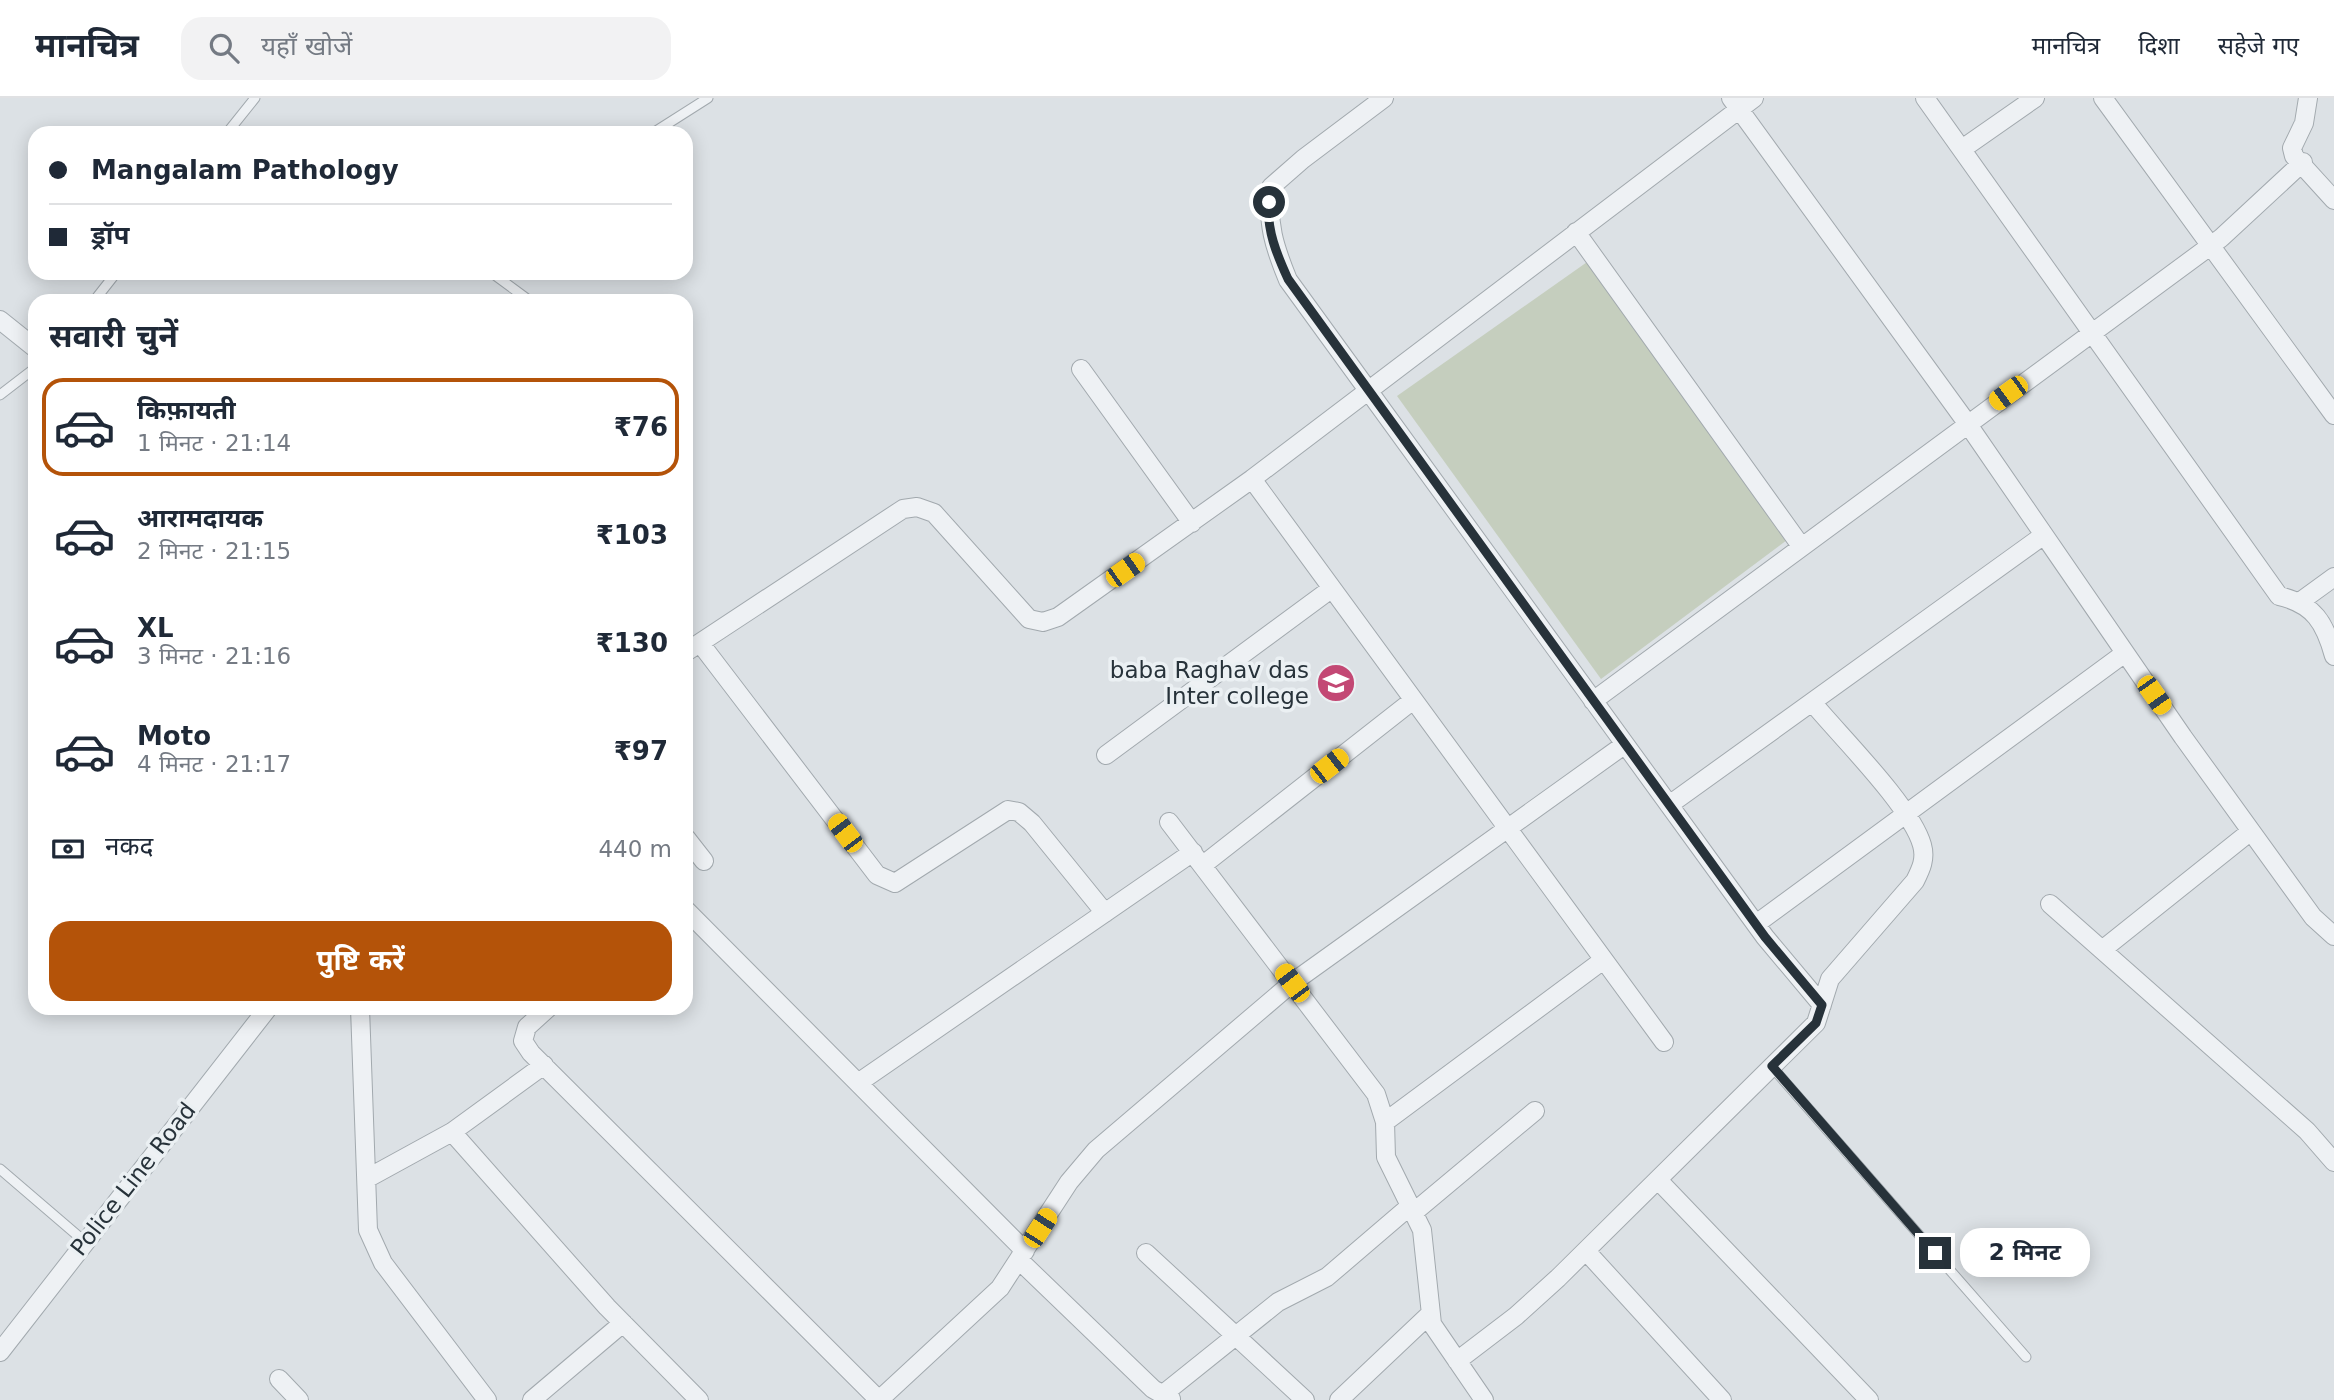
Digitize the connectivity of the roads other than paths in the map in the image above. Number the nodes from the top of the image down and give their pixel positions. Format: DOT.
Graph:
graph roads {
  1 [pos="255,98"];
  2 [pos="708,98"];
  3 [pos="1384,98"];
  4 [pos="1755,98"];
  5 [pos="1926,98"];
  6 [pos="2035,98"];
  7 [pos="2103,98"];
  8 [pos="2308,98"];
  9 [pos="1735,103"];
  10 [pos="233,126"];
  11 [pos="664,126"];
  12 [pos="1962,149"];
  13 [pos="2303,162"];
  14 [pos="2334,200"];
  15 [pos="1576,232"];
  16 [pos="2210,246"];
  17 [pos="110,280"];
  18 [pos="502,280"];
  19 [pos="99,294"];
  20 [pos="520,294"];
  21 [pos="0,320"];
  22 [pos="2091,333"];
  23 [pos="28,342"];
  24 [pos="1081,369"];
  25 [pos="28,373"];
  26 [pos="1370,390"];
  27 [pos="0,395"];
  28 [pos="2334,415"];
  29 [pos="1967,423"];
  30 [pos="1252,480"];
  31 [pos="1192,523"];
  32 [pos="2044,535"];
  33 [pos="1801,546"];
  34 [pos="2334,577"];
  35 [pos="1331,589"];
  36 [pos="2301,601"];
  37 [pos="693,647"];
  38 [pos="2125,653"];
  39 [pos="2334,656"];
  40 [pos="1412,701"];
  41 [pos="1593,701"];
  42 [pos="1812,702"];
  43 [pos="1625,745"];
  44 [pos="1106,755"];
  45 [pos="1669,805"];
  46 [pos="1906,814"];
  47 [pos="1169,822"];
  48 [pos="1507,830"];
  49 [pos="2251,831"];
  50 [pos="693,847"];
  51 [pos="1198,859"];
  52 [pos="704,861"];
  53 [pos="2050,904"];
  54 [pos="1105,913"];
  55 [pos="693,917"];
  56 [pos="1756,925"];
  57 [pos="2334,936"];
  58 [pos="2102,950"];
  59 [pos="1602,961"];
  60 [pos="1292,983"];
  61 [pos="1822,1005"];
  62 [pos="262,1015"];
  63 [pos="360,1015"];
  64 [pos="540,1015"];
  65 [pos="1664,1042"];
  66 [pos="544,1065"];
  67 [pos="1772,1066"];
  68 [pos="858,1083"];
  69 [pos="1535,1111"];
  70 [pos="1385,1122"];
  71 [pos="452,1132"];
  72 [pos="2334,1162"];
  73 [pos="0,1169"];
  74 [pos="368,1178"];
  75 [pos="1658,1180"];
  76 [pos="1412,1210"];
  77 [pos="84,1241"];
  78 [pos="1586,1251"];
  79 [pos="1146,1253"];
  80 [pos="1022,1255"];
  81 [pos="1430,1314"];
  82 [pos="623,1323"];
  83 [pos="1235,1336"];
  84 [pos="0,1352"];
  85 [pos="2026,1357"];
  86 [pos="1457,1361"];
  87 [pos="279,1379"];
  88 [pos="481,1398"];
  89 [pos="1168,1398"];
  90 [pos="299,1400"];
  91 [pos="532,1400"];
  92 [pos="699,1400"];
  93 [pos="879,1400"];
  94 [pos="1305,1400"];
  95 [pos="1339,1400"];
  96 [pos="1485,1400"];
  97 [pos="1722,1400"];
  98 [pos="1869,1400"];
  1 -- 10 [label="lane"];
  2 -- 11 [label="lane"];
  3 -- 26 [label="street"];
  4 -- 9 [label="street"];
  5 -- 12 [label="street"];
  6 -- 12 [label="street"];
  7 -- 16 [label="street"];
  8 -- 13 [label="street"];
  9 -- 15 [label="street"];
  9 -- 29 [label="street"];
  12 -- 22 [label="street"];
  13 -- 14 [label="street"];
  13 -- 16 [label="street"];
  15 -- 26 [label="street"];
  15 -- 33 [label="street"];
  16 -- 22 [label="street"];
  16 -- 28 [label="street"];
  17 -- 19 [label="lane"];
  18 -- 20 [label="lane"];
  21 -- 23 [label="street"];
  22 -- 29 [label="street"];
  22 -- 36 [label="street"];
  24 -- 31 [label="street"];
  25 -- 27 [label="lane"];
  26 -- 30 [label="street"];
  26 -- 41 [label="street"];
  29 -- 32 [label="street"];
  29 -- 33 [label="street"];
  30 -- 31 [label="street"];
  30 -- 35 [label="street"];
  31 -- 37 [label="street"];
  32 -- 38 [label="street"];
  32 -- 42 [label="street"];
  33 -- 41 [label="street"];
  34 -- 36 [label="street"];
  35 -- 40 [label="street"];
  35 -- 44 [label="street"];
  36 -- 39 [label="street"];
  37 -- 54 [label="street"];
  38 -- 46 [label="street"];
  38 -- 49 [label="street"];
  40 -- 48 [label="street"];
  40 -- 51 [label="street"];
  41 -- 43 [label="street"];
  42 -- 45 [label="street"];
  42 -- 46 [label="street"];
  43 -- 45 [label="street"];
  43 -- 48 [label="street"];
  45 -- 56 [label="street"];
  46 -- 56 [label="street"];
  46 -- 61 [label="street"];
  47 -- 51 [label="street"];
  48 -- 59 [label="street"];
  48 -- 60 [label="street"];
  49 -- 57 [label="street"];
  49 -- 58 [label="street"];
  50 -- 52 [label="street"];
  51 -- 54 [label="street"];
  51 -- 60 [label="street"];
  53 -- 58 [label="street"];
  54 -- 68 [label="street"];
  55 -- 68 [label="street"];
  56 -- 61 [label="street"];
  58 -- 72 [label="street"];
  59 -- 65 [label="street"];
  59 -- 70 [label="street"];
  60 -- 70 [label="street"];
  60 -- 80 [label="street"];
  61 -- 67 [label="street"];
  62 -- 77 [label="street, Police Line Road"];
  63 -- 74 [label="street"];
  64 -- 66 [label="street"];
  66 -- 71 [label="street"];
  66 -- 93 [label="street"];
  67 -- 75 [label="street"];
  67 -- 85 [label="lane"];
  68 -- 80 [label="street"];
  69 -- 76 [label="street"];
  70 -- 76 [label="street"];
  71 -- 74 [label="street"];
  71 -- 82 [label="street"];
  73 -- 77 [label="lane"];
  74 -- 88 [label="street"];
  75 -- 78 [label="street"];
  75 -- 98 [label="street"];
  76 -- 81 [label="street"];
  76 -- 83 [label="street"];
  77 -- 84 [label="street, Police Line Road"];
  78 -- 86 [label="street"];
  78 -- 97 [label="street"];
  79 -- 83 [label="street"];
  80 -- 89 [label="street"];
  80 -- 93 [label="street"];
  81 -- 86 [label="street"];
  81 -- 95 [label="street"];
  82 -- 91 [label="street"];
  82 -- 92 [label="street"];
  83 -- 89 [label="street"];
  83 -- 94 [label="street"];
  86 -- 96 [label="street"];
  87 -- 90 [label="street"];
}
